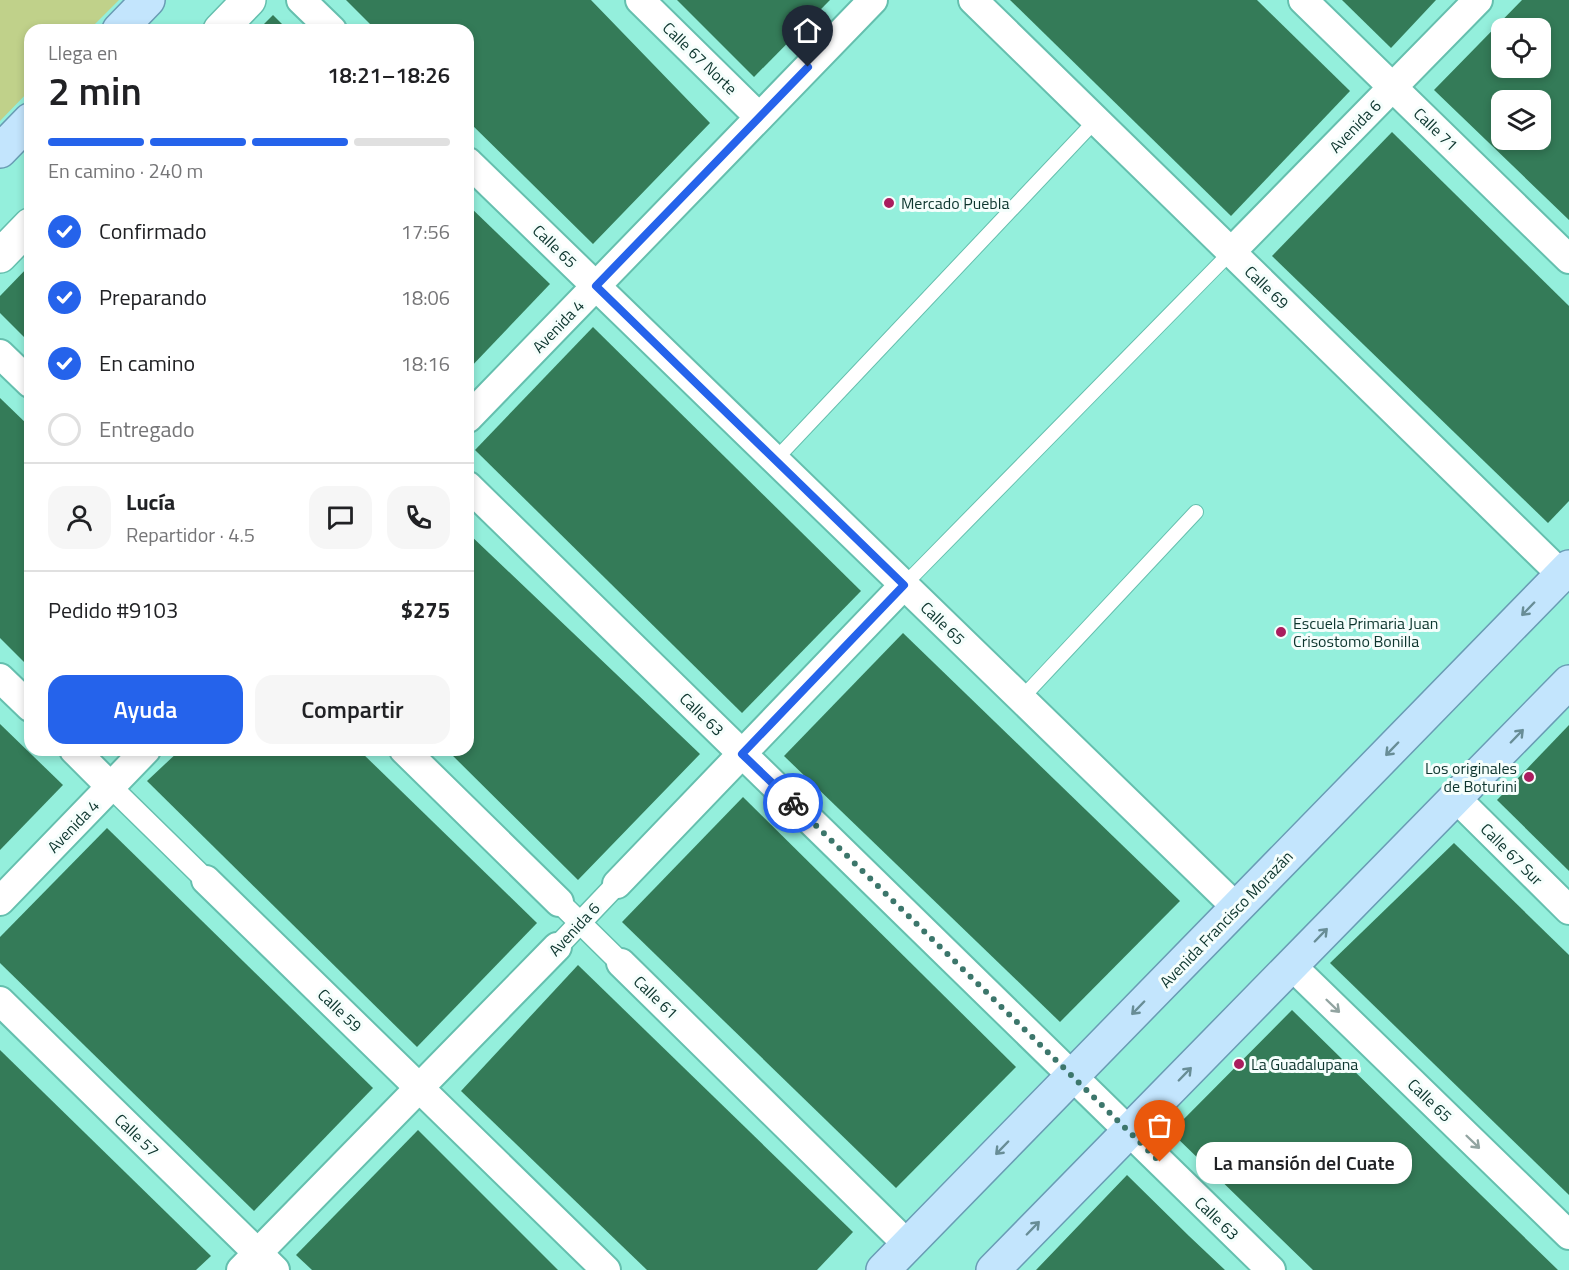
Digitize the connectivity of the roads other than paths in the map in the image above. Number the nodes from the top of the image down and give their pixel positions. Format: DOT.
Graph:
graph roads {
  1 [pos="148,0"];
  2 [pos="249,0"];
  3 [pos="301,0"];
  4 [pos="640,0"];
  5 [pos="873,0"];
  6 [pos="973,0"];
  7 [pos="1303,0"];
  8 [pos="1478,0"];
  9 [pos="125,24"];
  10 [pos="226,24"];
  11 [pos="326,24"];
  12 [pos="1393,87"];
  13 [pos="759,117"];
  14 [pos="1096,120"];
  15 [pos="24,126"];
  16 [pos="0,151"];
  17 [pos="474,168"];
  18 [pos="24,231"];
  19 [pos="1231,252"];
  20 [pos="0,255"];
  21 [pos="1569,259"];
  22 [pos="596,286"];
  23 [pos="0,354"];
  24 [pos="24,377"];
  25 [pos="474,412"];
  26 [pos="775,460"];
  27 [pos="474,492"];
  28 [pos="1196,512"];
  29 [pos="1565,571"];
  30 [pos="904,585"];
  31 [pos="0,678"];
  32 [pos="1569,682"];
  33 [pos="1021,699"];
  34 [pos="24,701"];
  35 [pos="742,754"];
  36 [pos="80,756"];
  37 [pos="140,756"];
  38 [pos="410,756"];
  39 [pos="111,787"];
  40 [pos="1456,798"];
  41 [pos="206,880"];
  42 [pos="617,884"];
  43 [pos="0,902"];
  44 [pos="559,902"];
  45 [pos="1236,908"];
  46 [pos="1569,909"];
  47 [pos="580,923"];
  48 [pos="557,947"];
  49 [pos="621,963"];
  50 [pos="1291,965"];
  51 [pos="0,1001"];
  52 [pos="1072,1076"];
  53 [pos="420,1088"];
  54 [pos="1129,1131"];
  55 [pos="1569,1235"];
  56 [pos="908,1245"];
  57 [pos="258,1264"];
  58 [pos="606,1270"];
  59 [pos="883,1270"];
  60 [pos="993,1270"];
  61 [pos="1271,1270"];
  1 -- 9 [label="main road"];
  2 -- 10 [label="main road"];
  3 -- 11 [label="street"];
  4 -- 13 [label="street, Calle 67 Norte"];
  5 -- 13 [label="street, Avenida 4"];
  6 -- 14 [label="street, Calle 69"];
  7 -- 12 [label="street, Calle 71"];
  8 -- 12 [label="street, Avenida 6"];
  12 -- 19 [label="street, Avenida 6"];
  12 -- 21 [label="street, Calle 71"];
  13 -- 22 [label="street, Avenida 4"];
  14 -- 19 [label="street, Calle 69"];
  14 -- 26 [label="lane"];
  15 -- 16 [label="main road"];
  17 -- 22 [label="street, Calle 65"];
  18 -- 20 [label="main road"];
  19 -- 29 [label="street, Calle 69"];
  19 -- 30 [label="lane"];
  22 -- 25 [label="street, Avenida 4"];
  22 -- 26 [label="street, Calle 65"];
  23 -- 24 [label="street"];
  26 -- 30 [label="street, Calle 65"];
  27 -- 35 [label="street, Calle 63"];
  28 -- 33 [label="lane"];
  29 -- 45 [label="main road, Avenida Francisco Morazán, one-way"];
  30 -- 33 [label="street, Calle 65"];
  30 -- 35 [label="street, Avenida 6"];
  31 -- 34 [label="street"];
  40 -- 32 [label="main road, one-way"];
  33 -- 45 [label="street, Calle 65"];
  35 -- 42 [label="street, Avenida 6"];
  35 -- 52 [label="street, Calle 63"];
  36 -- 39 [label="street, Calle 59"];
  37 -- 39 [label="street, Avenida 4"];
  38 -- 44 [label="street, Calle 61"];
  39 -- 41 [label="street, Calle 59"];
  39 -- 43 [label="street, Avenida 4"];
  40 -- 46 [label="street, Calle 67 Sur"];
  50 -- 40 [label="main road, one-way"];
  41 -- 53 [label="street, Calle 59"];
  42 -- 47 [label="street, Avenida 6"];
  44 -- 47 [label="street, Calle 61"];
  45 -- 52 [label="main road, Avenida Francisco Morazán, one-way"];
  47 -- 48 [label="street, Avenida 6"];
  47 -- 49 [label="street, Calle 61"];
  48 -- 53 [label="street, Avenida 6"];
  49 -- 56 [label="street, Calle 61"];
  54 -- 50 [label="main road, one-way"];
  50 -- 55 [label="street, Calle 65, one-way"];
  51 -- 57 [label="street, Calle 57"];
  52 -- 54 [label="street, Calle 63"];
  52 -- 56 [label="main road, Avenida Francisco Morazán, one-way"];
  53 -- 57 [label="street, Avenida 6"];
  53 -- 58 [label="street, Calle 59"];
  60 -- 54 [label="main road, one-way"];
  54 -- 61 [label="street, Calle 63"];
  56 -- 59 [label="main road, Avenida Francisco Morazán"];
}
